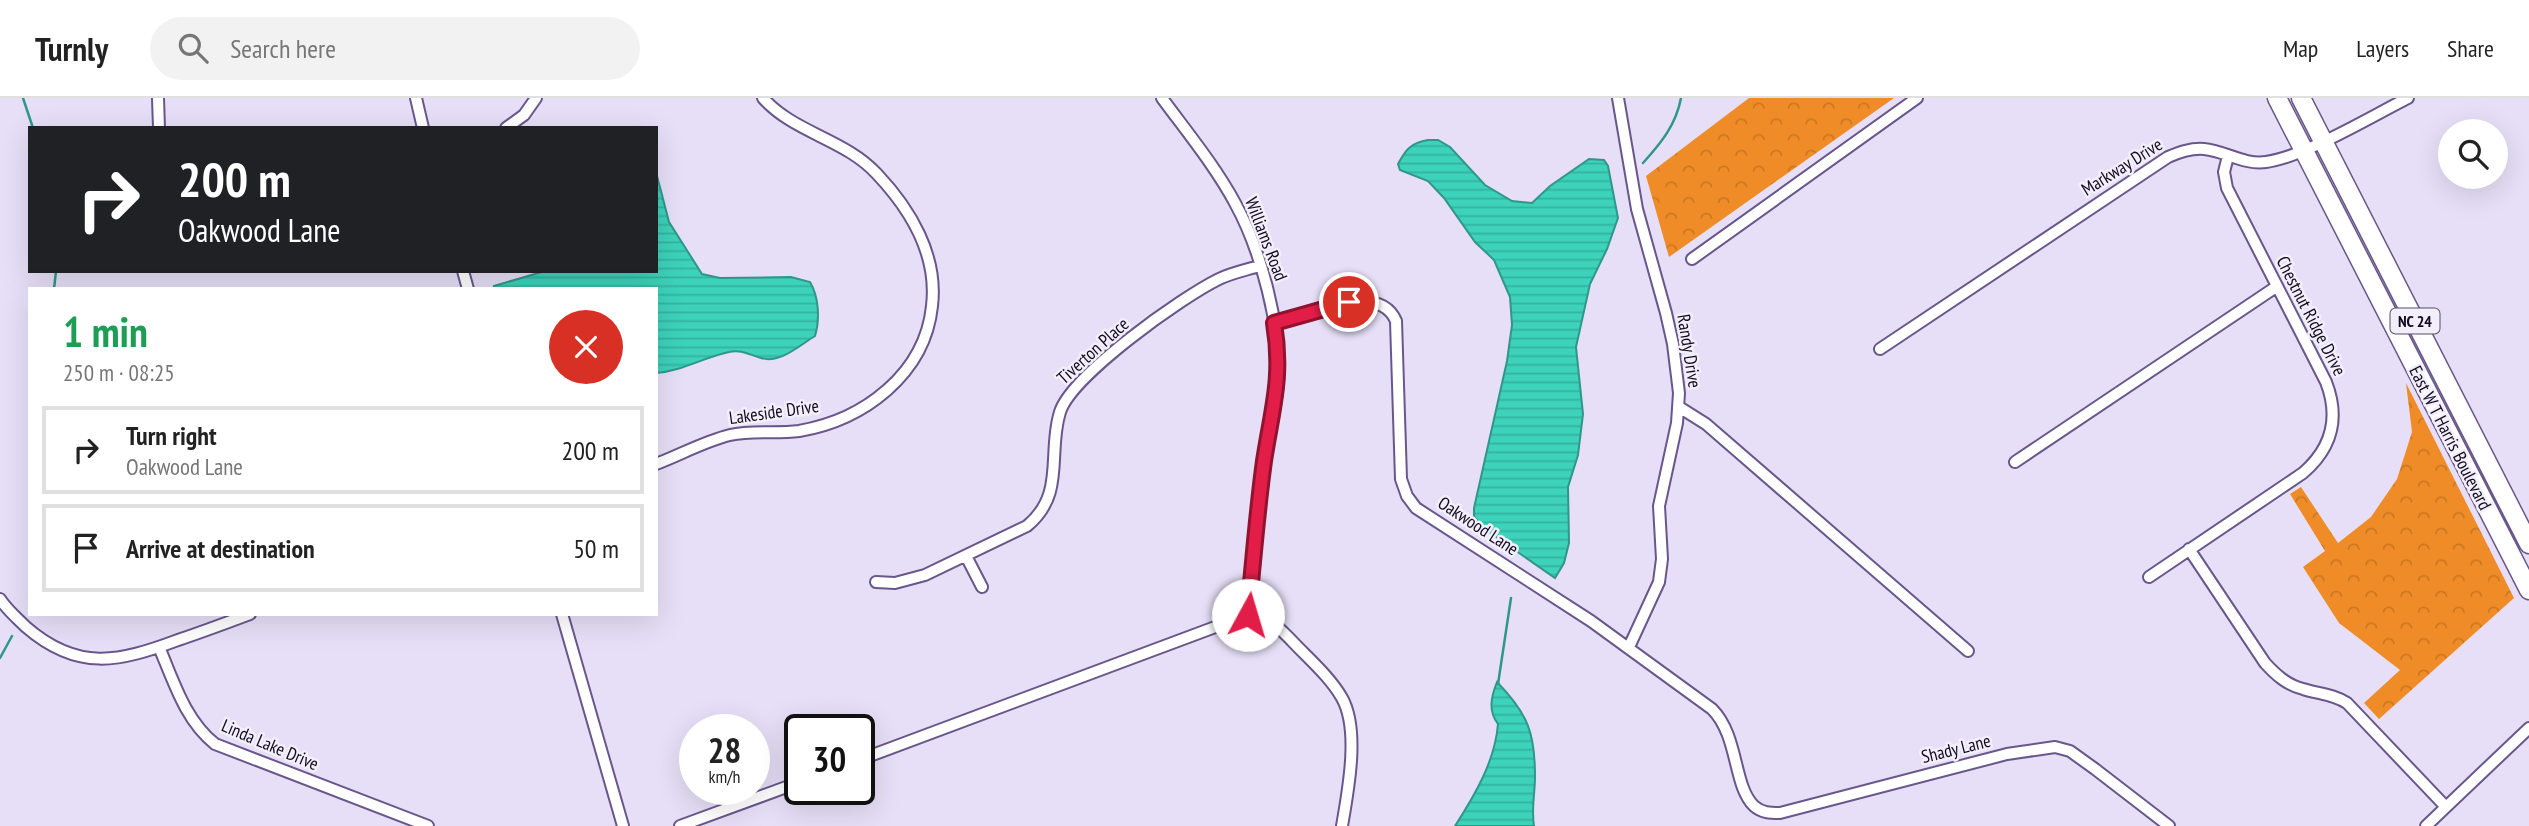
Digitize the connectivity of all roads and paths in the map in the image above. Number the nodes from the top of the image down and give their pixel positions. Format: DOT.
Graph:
graph roads {
  1 [pos="158,98"];
  2 [pos="415,98"];
  3 [pos="536,98"];
  4 [pos="763,98"];
  5 [pos="1162,98"];
  6 [pos="1618,98"];
  7 [pos="1917,98"];
  8 [pos="2277,98"];
  9 [pos="2301,98"];
  10 [pos="2408,98"];
  11 [pos="159,126"];
  12 [pos="422,126"];
  13 [pos="509,126"];
  14 [pos="2323,141"];
  15 [pos="2303,150"];
  16 [pos="2228,156"];
  17 [pos="1692,259"];
  18 [pos="1259,266"];
  19 [pos="2276,287"];
  20 [pos="1274,323"];
  21 [pos="1881,349"];
  22 [pos="1679,407"];
  23 [pos="2015,462"];
  24 [pos="658,463"];
  25 [pos="2529,544"];
  26 [pos="2189,549"];
  27 [pos="967,556"];
  28 [pos="2149,577"];
  29 [pos="876,582"];
  30 [pos="982,587"];
  31 [pos="2529,590"];
  32 [pos="0,599"];
  33 [pos="1248,615"];
  34 [pos="244,616"];
  35 [pos="563,616"];
  36 [pos="159,647"];
  37 [pos="1629,647"];
  38 [pos="1968,651"];
  39 [pos="2529,728"];
  40 [pos="875,754"];
  41 [pos="784,788"];
  42 [pos="1746,793"];
  43 [pos="2446,807"];
  44 [pos="2164,825"];
  45 [pos="428,826"];
  46 [pos="623,826"];
  47 [pos="680,826"];
  48 [pos="1342,826"];
  49 [pos="2426,826"];
  1 -- 11 [label="street"];
  2 -- 12 [label="street"];
  3 -- 13 [label="street"];
  4 -- 24 [label="street, Lakeside Drive"];
  5 -- 18 [label="street, Williams Road"];
  6 -- 22 [label="street, Randy Drive"];
  7 -- 17 [label="street"];
  8 -- 15 [label="main road, East W T Harris Boulevard / NC 24"];
  9 -- 14 [label="main road, East W T Harris Boulevard / NC 24"];
  10 -- 14 [label="street, Markway Drive"];
  14 -- 15 [label="street, Markway Drive"];
  14 -- 25 [label="main road, East W T Harris Boulevard / NC 24"];
  15 -- 16 [label="street, Markway Drive"];
  15 -- 31 [label="main road, East W T Harris Boulevard / NC 24"];
  16 -- 19 [label="street, Chestnut Ridge Drive"];
  16 -- 21 [label="street, Markway Drive"];
  18 -- 20 [label="street, Williams Road"];
  18 -- 27 [label="street, Tiverton Place"];
  19 -- 23 [label="street"];
  19 -- 26 [label="street, Chestnut Ridge Drive"];
  20 -- 33 [label="street, Williams Road"];
  20 -- 37 [label="street, Oakwood Lane"];
  22 -- 37 [label="street, Randy Drive"];
  22 -- 38 [label="street"];
  26 -- 28 [label="street, Chestnut Ridge Drive"];
  26 -- 43 [label="street"];
  27 -- 29 [label="street, Tiverton Place"];
  27 -- 30 [label="street"];
  32 -- 36 [label="street"];
  33 -- 40 [label="street"];
  33 -- 48 [label="street"];
  34 -- 36 [label="street"];
  35 -- 46 [label="street"];
  36 -- 45 [label="street, Linda Lake Drive"];
  37 -- 42 [label="street, Oakwood Lane"];
  39 -- 43 [label="street"];
  41 -- 47 [label="street"];
  42 -- 44 [label="street, Shady Lane"];
  43 -- 49 [label="street"];
}
